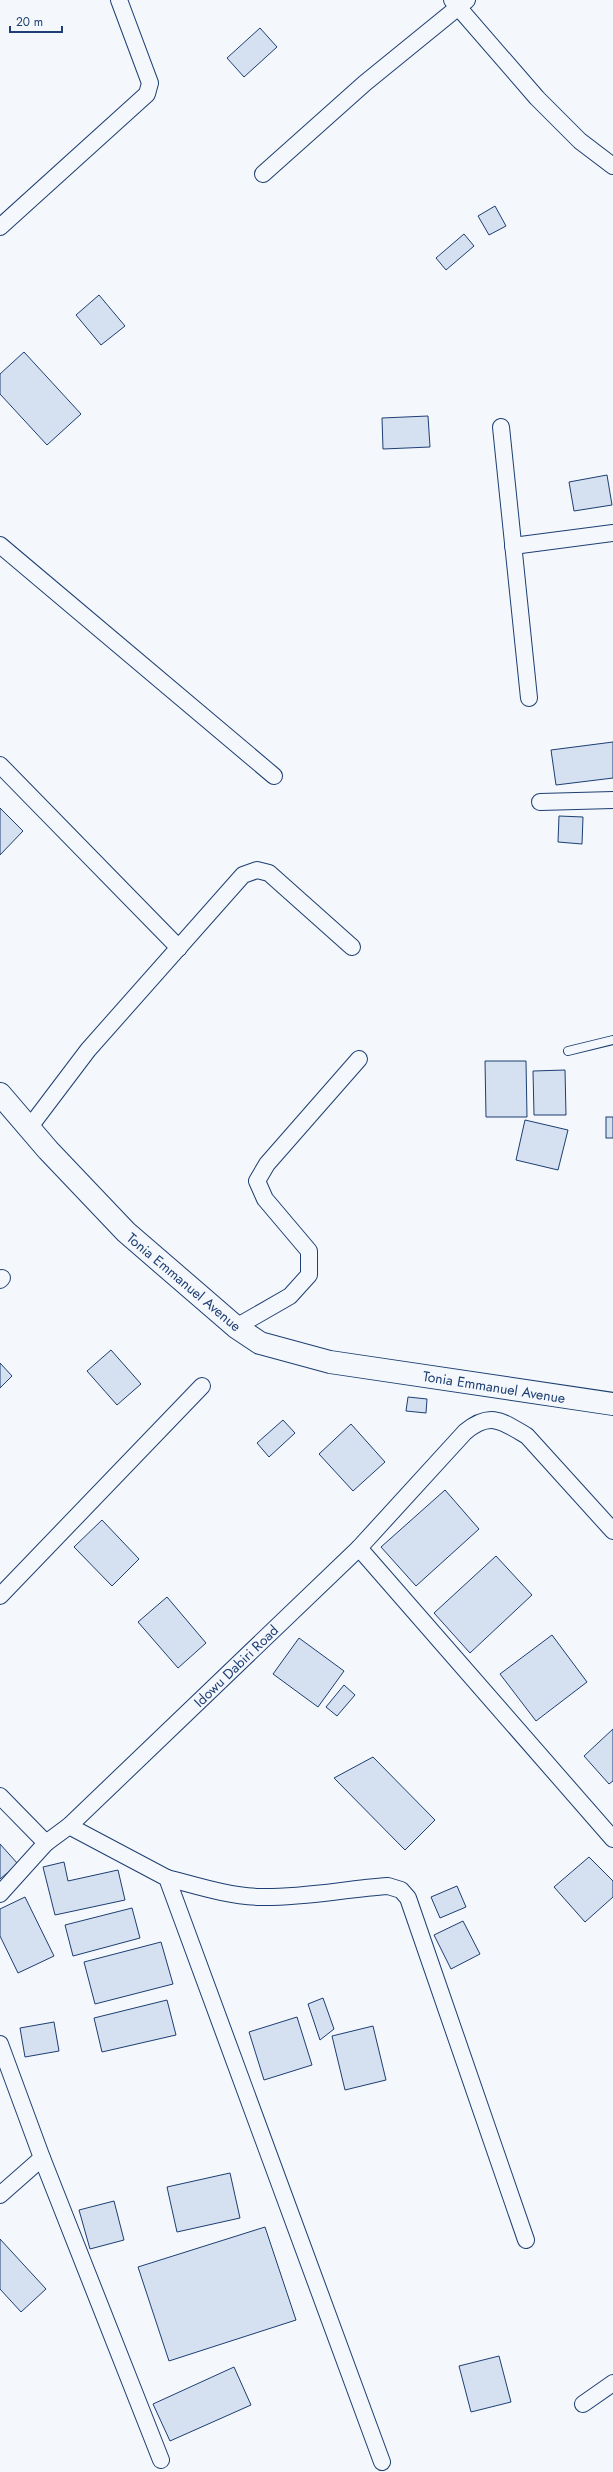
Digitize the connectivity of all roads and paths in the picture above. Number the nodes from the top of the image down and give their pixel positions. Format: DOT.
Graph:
graph roads {
  1 [pos="118,0"];
  2 [pos="459,3"];
  3 [pos="613,166"];
  4 [pos="263,174"];
  5 [pos="0,227"];
  6 [pos="501,427"];
  7 [pos="613,532"];
  8 [pos="0,545"];
  9 [pos="513,546"];
  10 [pos="529,698"];
  11 [pos="0,765"];
  12 [pos="274,776"];
  13 [pos="613,800"];
  14 [pos="540,802"];
  15 [pos="352,947"];
  16 [pos="179,948"];
  17 [pos="613,1040"];
  18 [pos="568,1051"];
  19 [pos="359,1058"];
  20 [pos="0,1094"];
  21 [pos="29,1128"];
  22 [pos="236,1327"];
  23 [pos="202,1386"];
  24 [pos="613,1404"];
  25 [pos="613,1531"];
  26 [pos="359,1548"];
  27 [pos="0,1596"];
  28 [pos="0,1796"];
  29 [pos="69,1826"];
  30 [pos="613,1839"];
  31 [pos="46,1844"];
  32 [pos="167,1878"];
  33 [pos="0,1894"];
  34 [pos="0,2044"];
  35 [pos="42,2158"];
  36 [pos="0,2195"];
  37 [pos="526,2240"];
  38 [pos="613,2383"];
  39 [pos="583,2404"];
  40 [pos="161,2460"];
  41 [pos="382,2462"];
  1 -- 5 [label="street"];
  2 -- 3 [label="street"];
  2 -- 4 [label="street"];
  6 -- 9 [label="street"];
  7 -- 9 [label="street"];
  8 -- 12 [label="street"];
  9 -- 10 [label="street"];
  11 -- 16 [label="street"];
  13 -- 14 [label="street"];
  15 -- 16 [label="street"];
  16 -- 21 [label="street"];
  17 -- 18 [label="lane"];
  19 -- 22 [label="street"];
  20 -- 21 [label="street, Tonia Emmanuel Avenue"];
  21 -- 22 [label="street, Tonia Emmanuel Avenue"];
  22 -- 24 [label="street, Tonia Emmanuel Avenue"];
  23 -- 27 [label="street"];
  25 -- 26 [label="street, Idowu Dabiri Road"];
  26 -- 29 [label="street, Idowu Dabiri Road"];
  26 -- 30 [label="street"];
  28 -- 31 [label="street"];
  29 -- 31 [label="street, Idowu Dabiri Road"];
  29 -- 32 [label="street"];
  31 -- 33 [label="street, Idowu Dabiri Road"];
  32 -- 37 [label="street"];
  32 -- 41 [label="street"];
  34 -- 35 [label="street"];
  35 -- 36 [label="street"];
  35 -- 40 [label="street"];
  38 -- 39 [label="street"];
}
